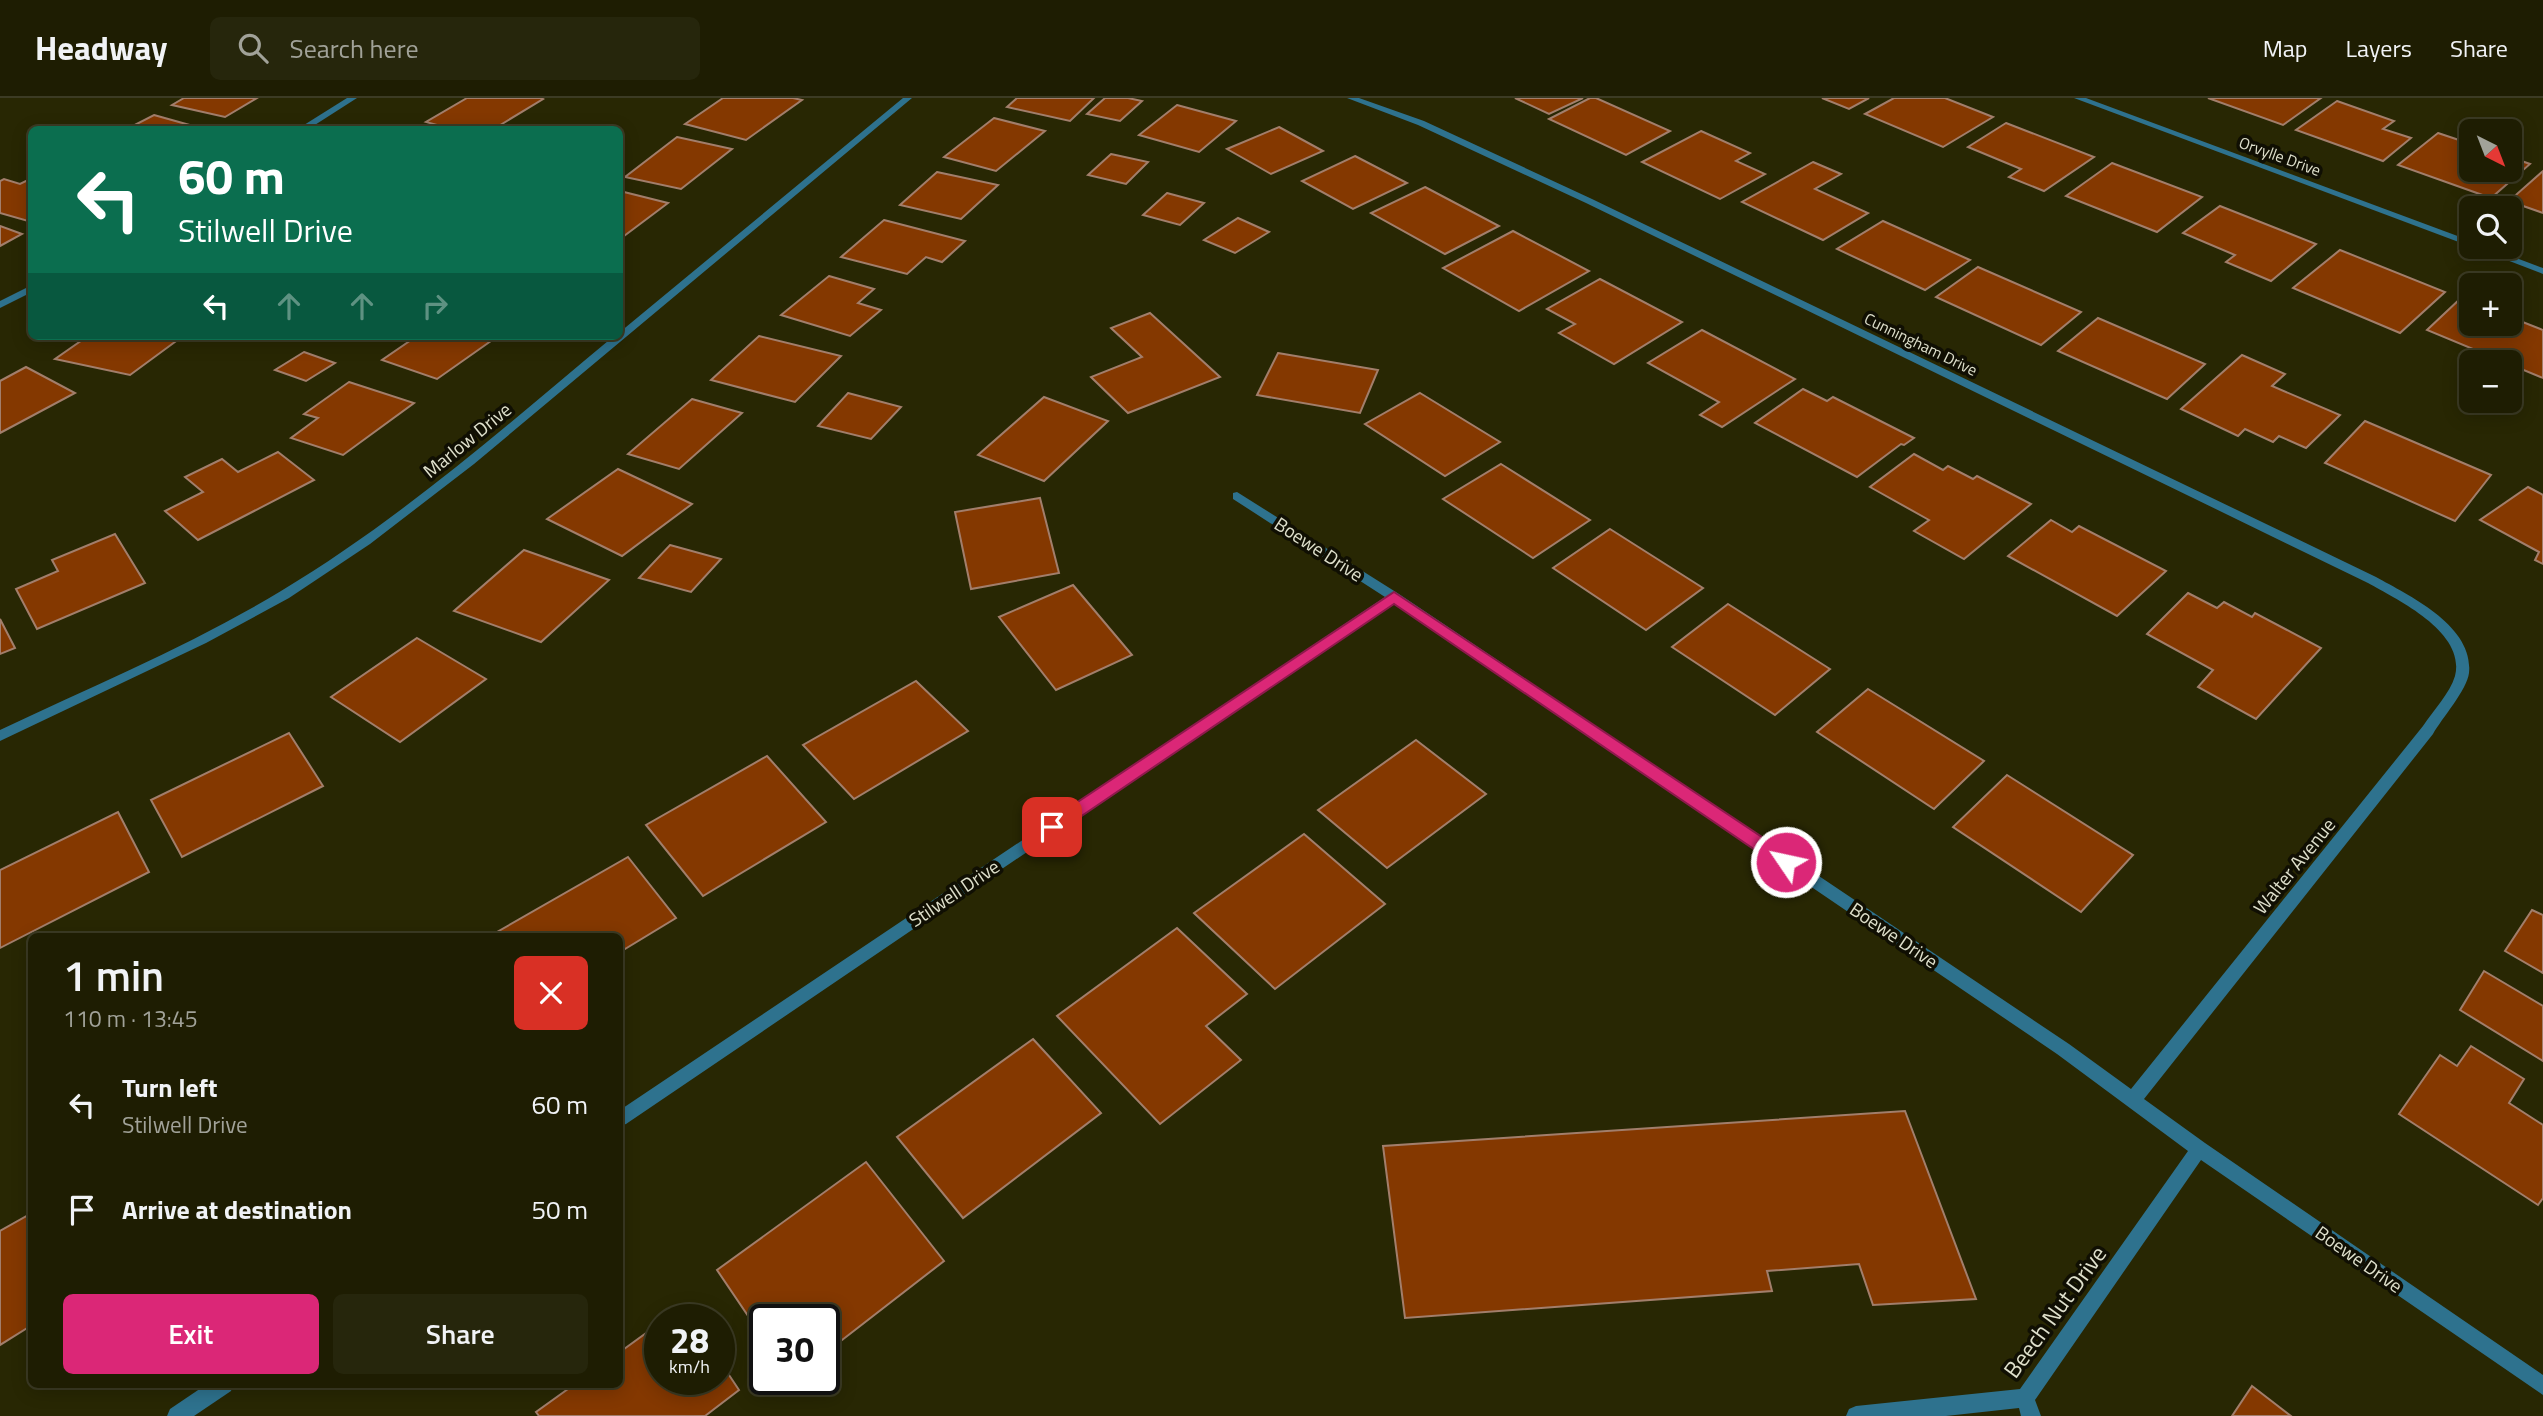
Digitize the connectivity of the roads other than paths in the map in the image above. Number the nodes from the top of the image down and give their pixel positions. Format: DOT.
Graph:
graph roads {
  1 [pos="353,98"];
  2 [pos="908,98"];
  3 [pos="1351,98"];
  4 [pos="2078,98"];
  5 [pos="307,126"];
  6 [pos="2459,240"];
  7 [pos="2510,259"];
  8 [pos="2543,271"];
  9 [pos="28,290"];
  10 [pos="0,305"];
  11 [pos="623,334"];
  12 [pos="616,340"];
  13 [pos="1237,496"];
  14 [pos="1394,597"];
  15 [pos="2459,648"];
  16 [pos="0,736"];
  17 [pos="2133,1099"];
  18 [pos="623,1117"];
  19 [pos="2199,1149"];
  20 [pos="2543,1386"];
  21 [pos="218,1388"];
  22 [pos="2028,1407"];
  23 [pos="177,1416"];
  24 [pos="1856,1416"];
  1 -- 5 [label="street"];
  2 -- 11 [label="street, Marlow Drive"];
  3 -- 15 [label="street, Cunningham Drive"];
  4 -- 6 [label="street, Orvylle Drive"];
  7 -- 8 [label="street"];
  9 -- 10 [label="street"];
  12 -- 16 [label="street, Marlow Drive"];
  13 -- 14 [label="street, Boewe Drive"];
  14 -- 17 [label="street, Boewe Drive"];
  14 -- 18 [label="street, Stilwell Drive"];
  15 -- 17 [label="street, Walter Avenue"];
  17 -- 19 [label="street, Boewe Drive"];
  19 -- 20 [label="street, Boewe Drive"];
  19 -- 22 [label="street, Beech Nut Drive"];
  21 -- 23 [label="street"];
  22 -- 24 [label="street, Beech Nut Drive"];
}
